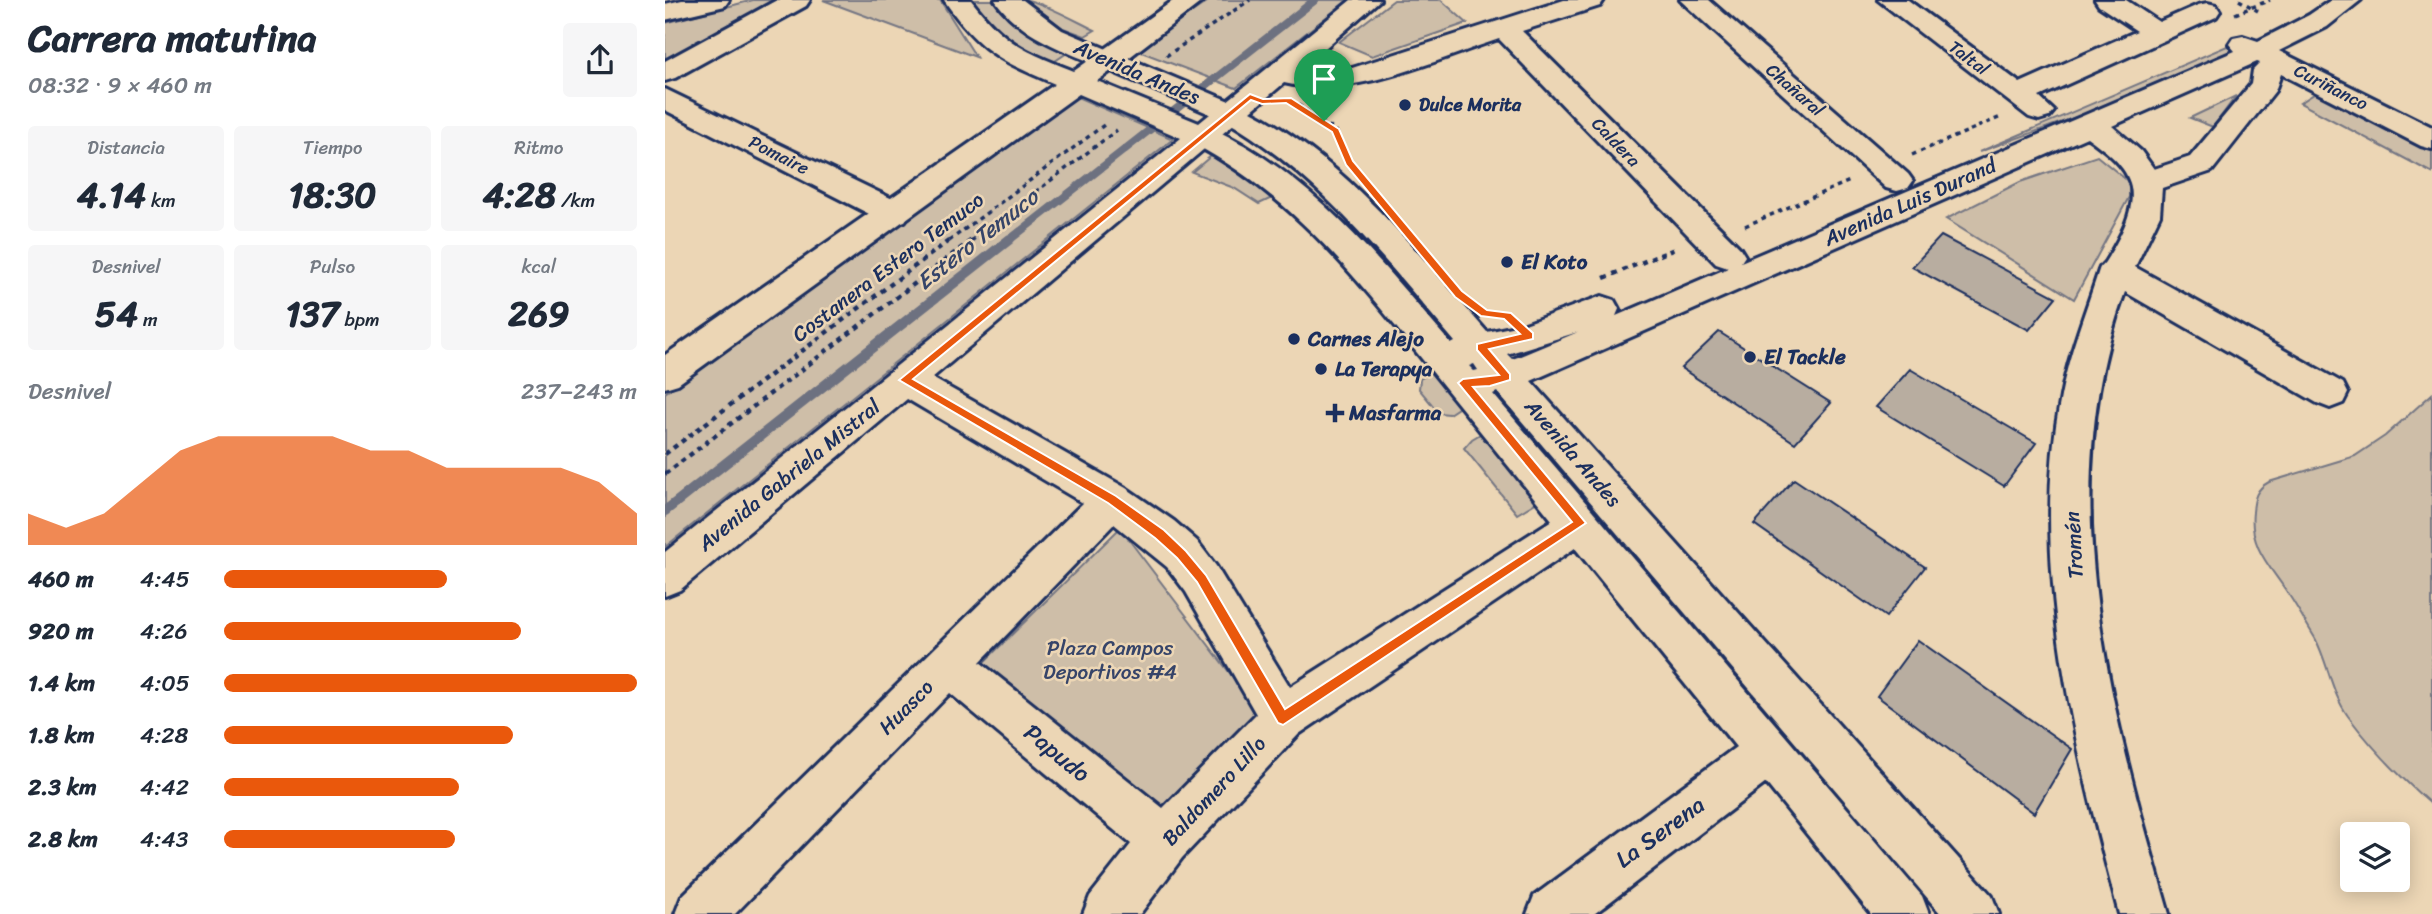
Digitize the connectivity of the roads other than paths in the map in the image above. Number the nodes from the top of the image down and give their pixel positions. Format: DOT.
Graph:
graph roads {
  1 [pos="716,0"];
  2 [pos="797,0"];
  3 [pos="957,0"];
  4 [pos="1008,0"];
  5 [pos="1191,0"];
  6 [pos="1367,0"];
  7 [pos="1591,0"];
  8 [pos="1693,0"];
  9 [pos="1891,0"];
  10 [pos="2108,0"];
  11 [pos="2303,0"];
  12 [pos="2348,0"];
  13 [pos="665,12"];
  14 [pos="2223,21"];
  15 [pos="1505,29"];
  16 [pos="2157,32"];
  17 [pos="1301,54"];
  18 [pos="1108,60"];
  19 [pos="2264,60"];
  20 [pos="1378,71"];
  21 [pos="665,72"];
  22 [pos="1278,73"];
  23 [pos="1076,83"];
  24 [pos="665,98"];
  25 [pos="2052,114"];
  26 [pos="1215,115"];
  27 [pos="2432,139"];
  28 [pos="1889,174"];
  29 [pos="2146,183"];
  30 [pos="894,213"];
  31 [pos="1720,248"];
  32 [pos="2115,271"];
  33 [pos="671,361"];
  34 [pos="1474,368"];
  35 [pos="905,380"];
  36 [pos="2330,393"];
  37 [pos="1112,500"];
  38 [pos="1580,523"];
  39 [pos="665,577"];
  40 [pos="948,664"];
  41 [pos="1283,718"];
  42 [pos="1769,751"];
  43 [pos="1165,841"];
  44 [pos="700,914"];
  45 [pos="1108,914"];
  46 [pos="1552,914"];
  47 [pos="1904,914"];
  48 [pos="1974,914"];
  49 [pos="2144,914"];
  1 -- 13 [label="street"];
  2 -- 21 [label="street"];
  3 -- 23 [label="street, Avenida Andes"];
  4 -- 18 [label="street, Avenida Andes"];
  5 -- 18 [label="street"];
  6 -- 17 [label="street, Avenida Gabriela Mistral"];
  7 -- 15 [label="street"];
  8 -- 28 [label="street, Chañaral"];
  9 -- 25 [label="street, Taltal"];
  10 -- 16 [label="street"];
  11 -- 14 [label="street, Avenida Luis Durand"];
  12 -- 19 [label="street, Avenida Luis Durand"];
  14 -- 16 [label="street"];
  14 -- 19 [label="street, Curiñanco"];
  14 -- 25 [label="street, Avenida Luis Durand"];
  15 -- 20 [label="street"];
  15 -- 31 [label="street, Caldera"];
  16 -- 25 [label="street"];
  17 -- 20 [label="street"];
  17 -- 22 [label="street, Avenida Gabriela Mistral"];
  18 -- 23 [label="street"];
  18 -- 26 [label="street, Avenida Andes"];
  19 -- 25 [label="street, Avenida Luis Durand"];
  19 -- 27 [label="street, Curiñanco"];
  19 -- 29 [label="street"];
  20 -- 22 [label="street"];
  22 -- 26 [label="street, Avenida Gabriela Mistral"];
  23 -- 26 [label="street, Avenida Andes"];
  23 -- 30 [label="street"];
  24 -- 30 [label="street, Pomaire"];
  25 -- 28 [label="street, Avenida Luis Durand"];
  25 -- 29 [label="street"];
  25 -- 34 [label="street, Avenida Luis Durand"];
  26 -- 34 [label="street, Avenida Andes"];
  26 -- 35 [label="street, Avenida Gabriela Mistral"];
  28 -- 31 [label="street, Avenida Luis Durand"];
  29 -- 32 [label="street, Tromén"];
  30 -- 33 [label="street"];
  31 -- 34 [label="street, Avenida Luis Durand"];
  32 -- 36 [label="street"];
  32 -- 49 [label="street, Tromén"];
  34 -- 38 [label="street, Avenida Andes"];
  34 -- 48 [label="street, Avenida Andes"];
  35 -- 37 [label="street"];
  35 -- 39 [label="street, Avenida Gabriela Mistral"];
  37 -- 40 [label="street, Huasco"];
  37 -- 41 [label="street"];
  38 -- 41 [label="street, Baldomero Lillo"];
  38 -- 42 [label="street, Avenida Andes"];
  40 -- 43 [label="street, Papudo"];
  40 -- 44 [label="street, Huasco"];
  41 -- 43 [label="street, Baldomero Lillo"];
  42 -- 46 [label="street, La Serena"];
  42 -- 47 [label="street, Avenida Andes"];
  43 -- 45 [label="street, Baldomero Lillo"];
}
